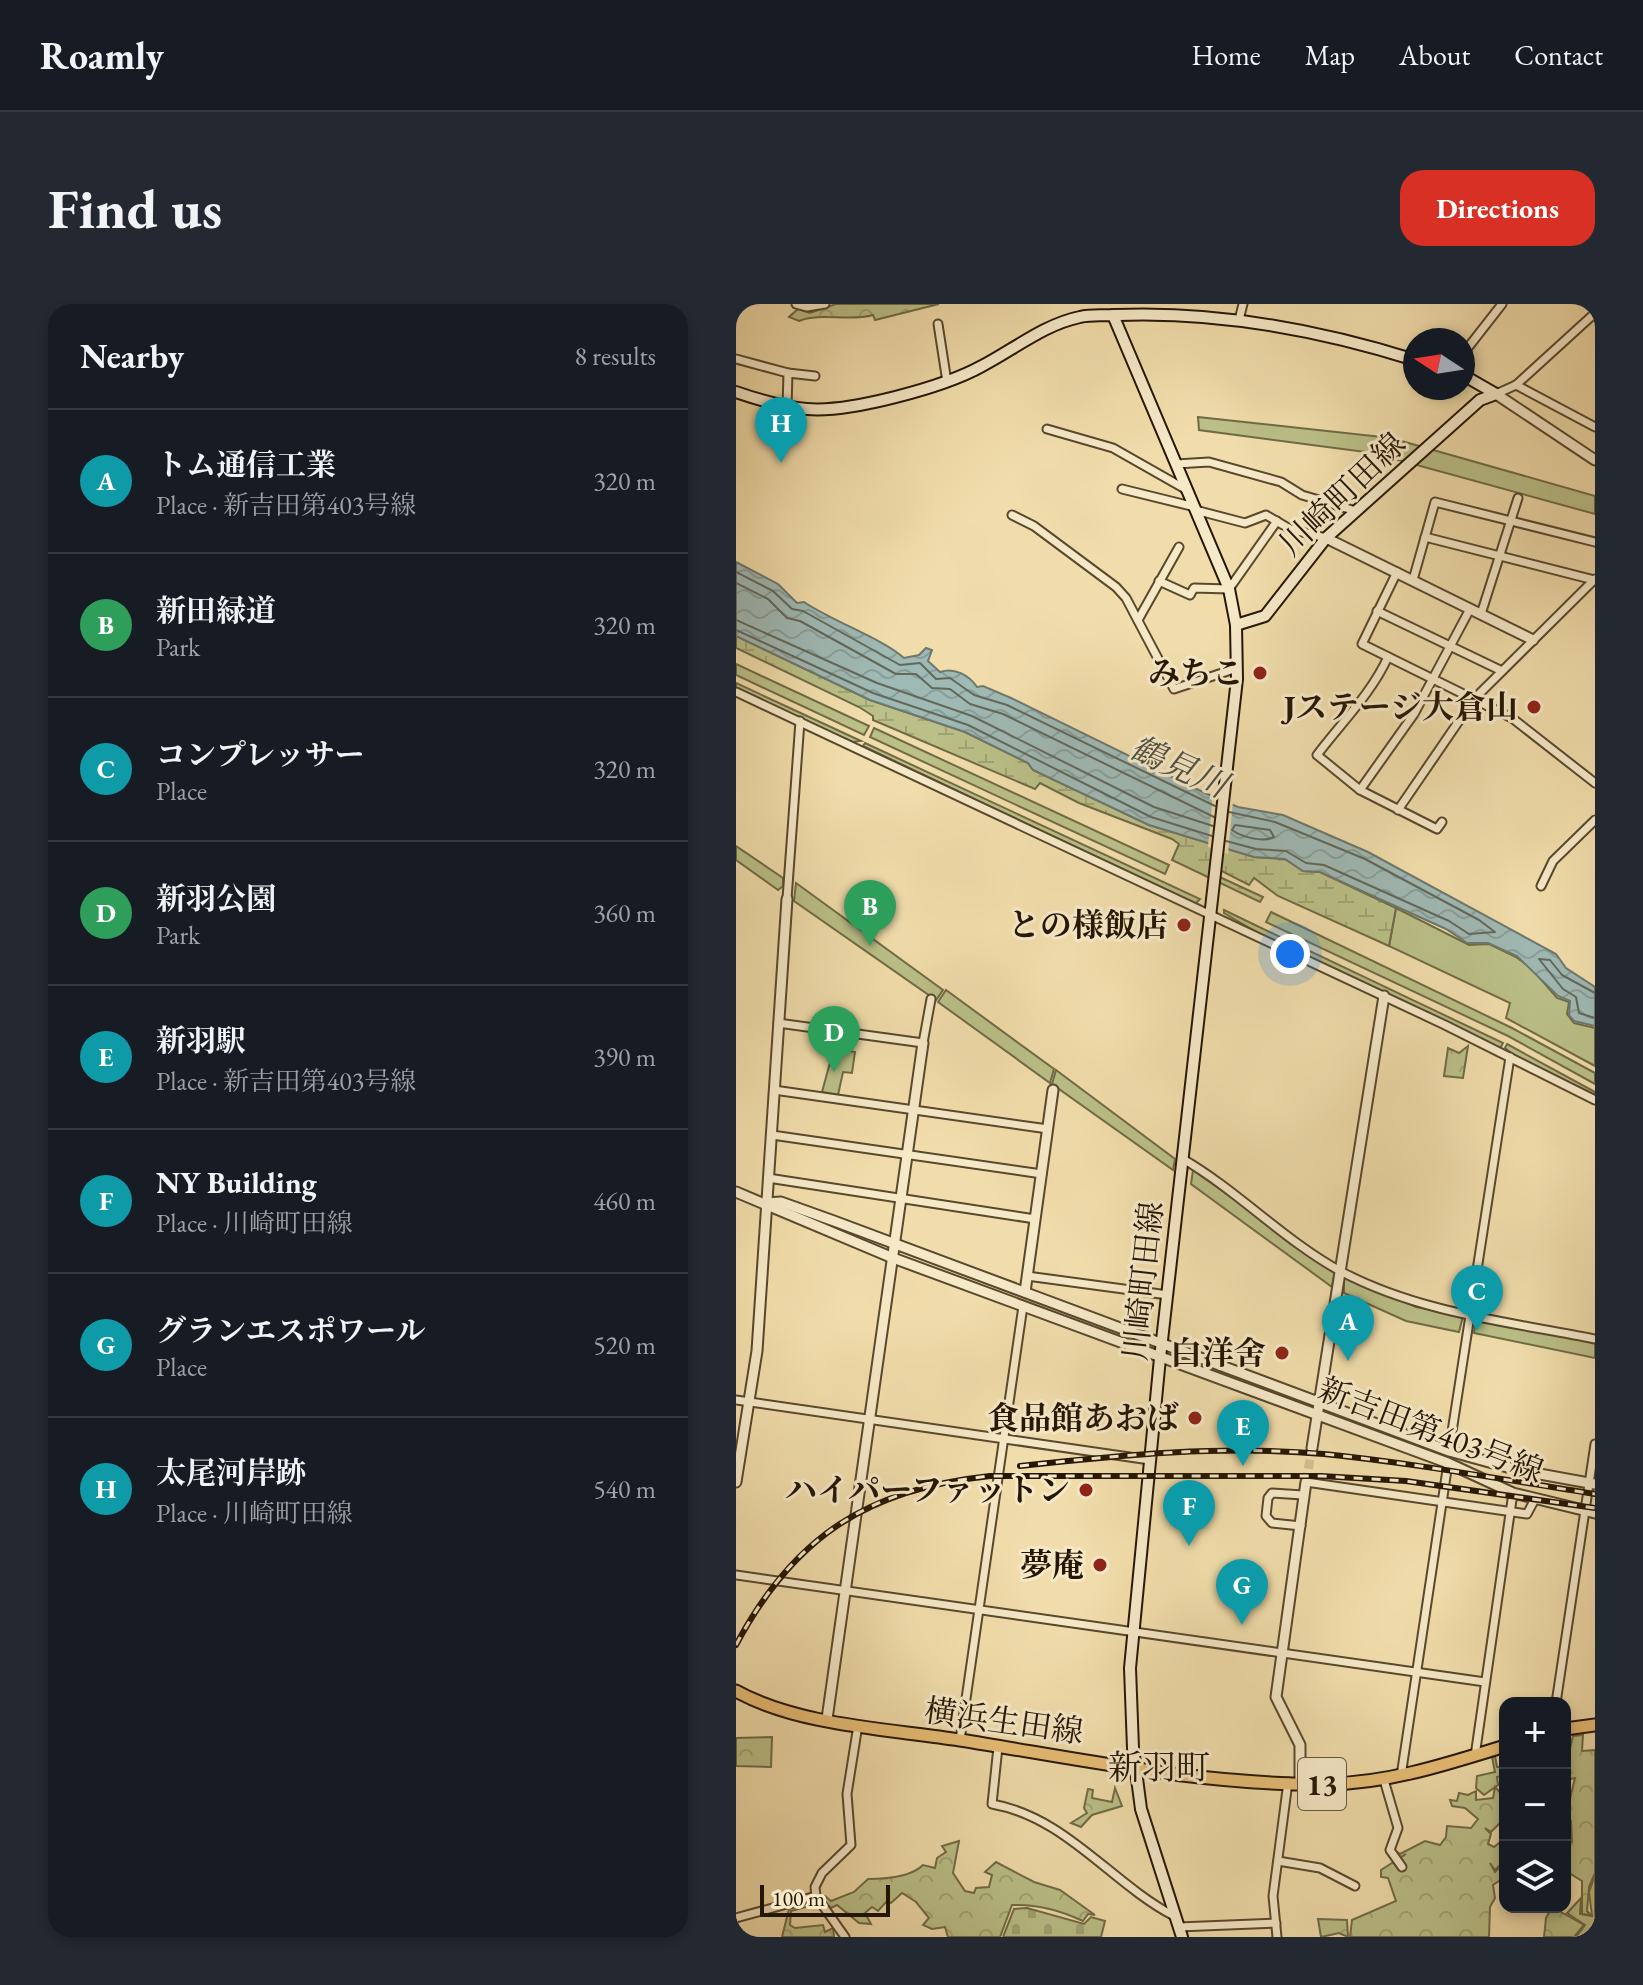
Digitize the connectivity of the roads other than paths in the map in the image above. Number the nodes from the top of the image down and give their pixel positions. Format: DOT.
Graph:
graph roads {
  1 [pos="796,304"];
  2 [pos="825,304"];
  3 [pos="1243,304"];
  4 [pos="1502,304"];
  5 [pos="1093,309"];
  6 [pos="1595,313"];
  7 [pos="1113,315"];
  8 [pos="1239,320"];
  9 [pos="938,324"];
  10 [pos="1475,339"];
  11 [pos="1403,357"];
  12 [pos="736,359"];
  13 [pos="788,373"];
  14 [pos="815,376"];
  15 [pos="947,382"];
  16 [pos="1475,382"];
  17 [pos="1516,385"];
  18 [pos="736,392"];
  19 [pos="1496,394"];
  20 [pos="787,407"];
  21 [pos="1595,427"];
  22 [pos="1047,429"];
  23 [pos="1595,460"];
  24 [pos="1176,464"];
  25 [pos="1122,489"];
  26 [pos="1189,491"];
  27 [pos="1518,498"];
  28 [pos="1198,509"];
  29 [pos="1356,511"];
  30 [pos="1012,515"];
  31 [pos="1511,520"];
  32 [pos="1277,521"];
  33 [pos="1425,537"];
  34 [pos="1326,538"];
  35 [pos="1595,542"];
  36 [pos="1179,547"];
  37 [pos="1500,556"];
  38 [pos="1397,572"];
  39 [pos="1413,580"];
  40 [pos="1594,580"];
  41 [pos="1159,581"];
  42 [pos="1229,589"];
  43 [pos="1470,609"];
  44 [pos="1377,611"];
  45 [pos="1481,614"];
  46 [pos="1138,620"];
  47 [pos="1236,625"];
  48 [pos="1533,640"];
  49 [pos="1450,646"];
  50 [pos="1388,657"];
  51 [pos="1237,668"];
  52 [pos="1502,671"];
  53 [pos="1433,679"];
  54 [pos="736,692"];
  55 [pos="1474,699"];
  56 [pos="800,721"];
  57 [pos="1595,783"];
  58 [pos="1360,790"];
  59 [pos="1398,810"];
  60 [pos="1595,820"];
  61 [pos="1442,822"];
  62 [pos="1541,886"];
  63 [pos="787,899"];
  64 [pos="1210,917"];
  65 [pos="1384,996"];
  66 [pos="931,999"];
  67 [pos="778,1023"];
  68 [pos="923,1043"];
  69 [pos="1510,1057"];
  70 [pos="774,1090"];
  71 [pos="1053,1090"];
  72 [pos="1595,1100"];
  73 [pos="913,1110"];
  74 [pos="1048,1129"];
  75 [pos="772,1135"];
  76 [pos="907,1154"];
  77 [pos="1183,1159"];
  78 [pos="1042,1174"];
  79 [pos="768,1178"];
  80 [pos="736,1192"];
  81 [pos="901,1199"];
  82 [pos="766,1203"];
  83 [pos="1035,1219"];
  84 [pos="895,1244"];
  85 [pos="893,1258"];
  86 [pos="1340,1271"];
  87 [pos="1027,1276"];
  88 [pos="1025,1292"];
  89 [pos="1168,1295"];
  90 [pos="1023,1306"];
  91 [pos="1470,1314"];
  92 [pos="1595,1339"];
  93 [pos="1162,1343"];
  94 [pos="1160,1358"];
  95 [pos="736,1400"];
  96 [pos="749,1401"];
  97 [pos="1320,1402"];
  98 [pos="1318,1416"];
  99 [pos="871,1420"];
  100 [pos="1004,1438"];
  101 [pos="1595,1444"];
  102 [pos="1312,1448"];
  103 [pos="1449,1451"];
  104 [pos="1150,1460"];
  105 [pos="1448,1463"];
  106 [pos="736,1482"];
  107 [pos="1306,1482"];
  108 [pos="1592,1484"];
  109 [pos="1513,1493"];
  110 [pos="1303,1495"];
  111 [pos="1535,1499"];
  112 [pos="1442,1502"];
  113 [pos="1511,1511"];
  114 [pos="1590,1512"];
  115 [pos="1301,1526"];
  116 [pos="736,1575"];
  117 [pos="846,1590"];
  118 [pos="979,1609"];
  119 [pos="1132,1631"];
  120 [pos="1283,1652"];
  121 [pos="1416,1671"];
  122 [pos="1485,1682"];
  123 [pos="736,1691"];
  124 [pos="1557,1697"];
  125 [pos="827,1719"];
  126 [pos="858,1725"];
  127 [pos="1595,1725"];
  128 [pos="1571,1728"];
  129 [pos="960,1740"];
  130 [pos="998,1747"];
  131 [pos="1499,1748"];
  132 [pos="1475,1756"];
  133 [pos="1135,1766"];
  134 [pos="1401,1776"];
  135 [pos="1384,1780"];
  136 [pos="1294,1782"];
  137 [pos="1278,1861"];
  138 [pos="1402,1867"];
  139 [pos="1355,1886"];
  140 [pos="816,1896"];
  141 [pos="736,1918"];
  142 [pos="1276,1923"];
  143 [pos="1178,1927"];
  144 [pos="845,1937"];
  145 [pos="1277,1937"];
  1 -- 2 [label="street"];
  3 -- 8 [label="street"];
  4 -- 10 [label="street"];
  5 -- 7 [label="main road"];
  5 -- 15 [label="main road"];
  6 -- 17 [label="street"];
  7 -- 8 [label="main road"];
  7 -- 24 [label="main road, 川崎町田線"];
  8 -- 11 [label="main road"];
  9 -- 15 [label="street"];
  12 -- 13 [label="street"];
  13 -- 14 [label="street"];
  13 -- 20 [label="street"];
  15 -- 20 [label="main road"];
  16 -- 19 [label="main road"];
  17 -- 19 [label="street"];
  17 -- 21 [label="street"];
  18 -- 20 [label="main road"];
  19 -- 23 [label="street"];
  19 -- 29 [label="main road, 川崎町田線"];
  22 -- 26 [label="street"];
  24 -- 26 [label="main road, 川崎町田線"];
  24 -- 29 [label="street"];
  25 -- 28 [label="street"];
  26 -- 28 [label="main road, 川崎町田線"];
  27 -- 31 [label="street"];
  28 -- 32 [label="street"];
  28 -- 42 [label="main road, 川崎町田線"];
  29 -- 34 [label="main road, 川崎町田線"];
  30 -- 46 [label="street"];
  31 -- 33 [label="street"];
  31 -- 35 [label="street"];
  31 -- 37 [label="street"];
  32 -- 34 [label="street"];
  32 -- 42 [label="street"];
  33 -- 37 [label="street"];
  33 -- 39 [label="street"];
  34 -- 38 [label="street"];
  34 -- 47 [label="main road, 川崎町田線"];
  36 -- 41 [label="street"];
  37 -- 40 [label="street"];
  37 -- 45 [label="street"];
  38 -- 39 [label="street"];
  38 -- 44 [label="street"];
  39 -- 43 [label="street"];
  40 -- 48 [label="street"];
  41 -- 42 [label="street"];
  41 -- 46 [label="street"];
  42 -- 47 [label="main road, 川崎町田線"];
  43 -- 45 [label="street"];
  43 -- 49 [label="street"];
  44 -- 49 [label="street"];
  44 -- 50 [label="street"];
  45 -- 48 [label="street"];
  46 -- 51 [label="street"];
  47 -- 51 [label="main road, 川崎町田線"];
  48 -- 52 [label="street"];
  49 -- 52 [label="street"];
  49 -- 53 [label="street"];
  50 -- 53 [label="street"];
  50 -- 58 [label="street"];
  51 -- 64 [label="main road, 川崎町田線"];
  52 -- 55 [label="street"];
  53 -- 55 [label="street"];
  53 -- 58 [label="street"];
  54 -- 56 [label="street"];
  55 -- 57 [label="street"];
  55 -- 59 [label="street"];
  56 -- 63 [label="street"];
  56 -- 64 [label="street"];
  58 -- 59 [label="street"];
  59 -- 61 [label="street"];
  60 -- 62 [label="street"];
  63 -- 67 [label="street"];
  64 -- 65 [label="street"];
  64 -- 77 [label="main road, 川崎町田線"];
  65 -- 69 [label="street"];
  65 -- 86 [label="street"];
  66 -- 68 [label="street"];
  67 -- 68 [label="street"];
  67 -- 70 [label="street"];
  68 -- 73 [label="street"];
  69 -- 72 [label="street"];
  69 -- 91 [label="street"];
  70 -- 73 [label="street"];
  70 -- 75 [label="street"];
  71 -- 74 [label="street"];
  73 -- 74 [label="street"];
  73 -- 76 [label="street"];
  74 -- 78 [label="street"];
  75 -- 76 [label="street"];
  75 -- 79 [label="street"];
  76 -- 78 [label="street"];
  76 -- 81 [label="street"];
  77 -- 86 [label="street"];
  77 -- 89 [label="main road, 川崎町田線"];
  78 -- 83 [label="street"];
  79 -- 81 [label="street"];
  79 -- 82 [label="street"];
  80 -- 82 [label="street"];
  81 -- 83 [label="street"];
  81 -- 84 [label="street"];
  82 -- 84 [label="street, 新吉田第403号線"];
  82 -- 85 [label="street, 新吉田第403号線"];
  82 -- 96 [label="street"];
  83 -- 87 [label="street"];
  84 -- 85 [label="street"];
  84 -- 88 [label="street, 新吉田第403号線"];
  85 -- 90 [label="street, 新吉田第403号線"];
  85 -- 99 [label="street"];
  86 -- 91 [label="street"];
  86 -- 97 [label="street"];
  87 -- 88 [label="street"];
  87 -- 89 [label="street"];
  88 -- 93 [label="street, 新吉田第403号線"];
  89 -- 93 [label="main road, 川崎町田線"];
  90 -- 94 [label="street, 新吉田第403号線"];
  90 -- 100 [label="street"];
  91 -- 92 [label="street"];
  91 -- 103 [label="street"];
  93 -- 94 [label="main road, 川崎町田線"];
  93 -- 97 [label="street, 新吉田第403号線"];
  94 -- 98 [label="street, 新吉田第403号線"];
  94 -- 104 [label="main road, 川崎町田線"];
  95 -- 96 [label="street"];
  96 -- 99 [label="street"];
  96 -- 106 [label="street"];
  97 -- 98 [label="street"];
  97 -- 103 [label="street, 新吉田第403号線"];
  98 -- 102 [label="street"];
  98 -- 105 [label="street, 新吉田第403号線"];
  99 -- 100 [label="street"];
  99 -- 117 [label="street"];
  100 -- 104 [label="street"];
  100 -- 118 [label="street"];
  101 -- 108 [label="street"];
  103 -- 108 [label="street, 新吉田第403号線"];
  104 -- 119 [label="main road, 川崎町田線"];
  105 -- 109 [label="street, 新吉田第403号線"];
  105 -- 112 [label="street"];
  107 -- 110 [label="street"];
  107 -- 112 [label="street"];
  108 -- 114 [label="street"];
  109 -- 111 [label="street, 新吉田第403号線"];
  109 -- 113 [label="street"];
  110 -- 115 [label="street"];
  110 -- 115 [label="street"];
  111 -- 113 [label="street"];
  111 -- 114 [label="street, 新吉田第403号線"];
  112 -- 113 [label="street"];
  112 -- 121 [label="street"];
  113 -- 122 [label="street"];
  114 -- 124 [label="street"];
  115 -- 120 [label="street"];
  116 -- 117 [label="street"];
  117 -- 118 [label="street"];
  117 -- 125 [label="street"];
  118 -- 119 [label="street"];
  118 -- 129 [label="street"];
  119 -- 120 [label="street"];
  119 -- 133 [label="main road, 川崎町田線"];
  120 -- 121 [label="street"];
  120 -- 136 [label="street"];
  121 -- 122 [label="street"];
  121 -- 134 [label="street"];
  122 -- 132 [label="street"];
  123 -- 125 [label="main road, 横浜生田線 / 13"];
  125 -- 126 [label="main road, 横浜生田線 / 13"];
  126 -- 129 [label="main road, 横浜生田線 / 13"];
  126 -- 140 [label="street"];
  127 -- 128 [label="main road"];
  129 -- 130 [label="main road, 横浜生田線 / 13"];
  130 -- 133 [label="main road, 横浜生田線 / 13"];
  130 -- 143 [label="street"];
  131 -- 132 [label="main road, 横浜生田線 / 13"];
  132 -- 134 [label="main road, 横浜生田線 / 13"];
  133 -- 136 [label="main road, 横浜生田線 / 13"];
  133 -- 143 [label="main road, 川崎町田線"];
  134 -- 135 [label="main road, 横浜生田線 / 13"];
  135 -- 136 [label="main road, 横浜生田線 / 13"];
  135 -- 138 [label="street"];
  136 -- 137 [label="street"];
  137 -- 139 [label="street"];
  137 -- 142 [label="street"];
  140 -- 141 [label="street"];
  140 -- 144 [label="street"];
  142 -- 143 [label="street"];
  142 -- 145 [label="street"];
}
